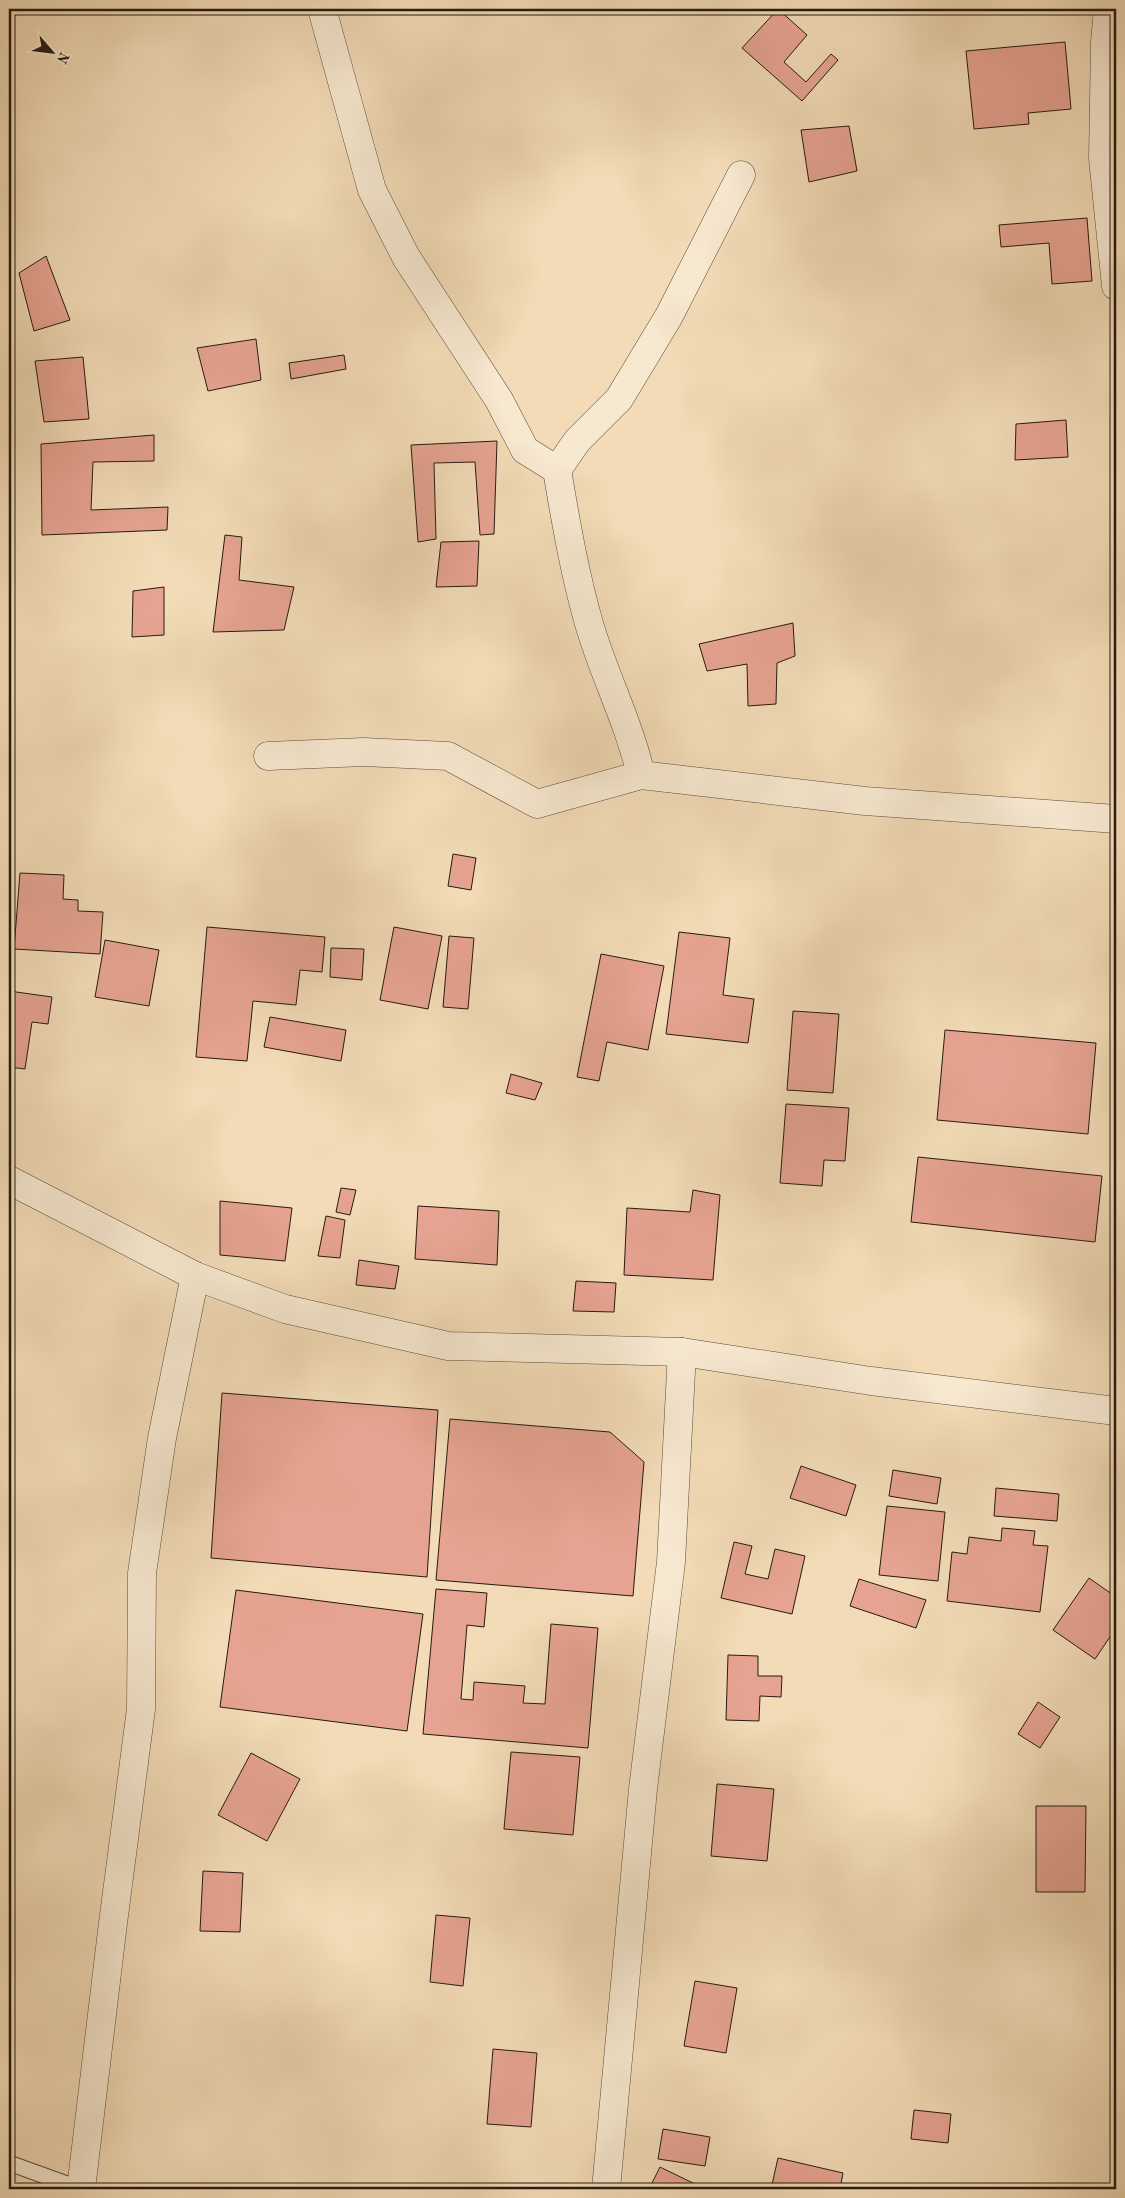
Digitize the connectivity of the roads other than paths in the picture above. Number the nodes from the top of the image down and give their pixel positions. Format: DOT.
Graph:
graph roads {
  1 [pos="322,9"];
  2 [pos="1108,9"];
  3 [pos="741,175"];
  4 [pos="1116,286"];
  5 [pos="558,470"];
  6 [pos="268,756"];
  7 [pos="641,775"];
  8 [pos="1116,819"];
  9 [pos="9,1180"];
  10 [pos="195,1276"];
  11 [pos="682,1352"];
  12 [pos="1116,1411"];
  13 [pos="9,2163"];
  14 [pos="81,2189"];
  15 [pos="606,2189"];
  1 -- 5 [label="street"];
  2 -- 4 [label="street"];
  3 -- 5 [label="street"];
  5 -- 7 [label="street"];
  6 -- 7 [label="street"];
  7 -- 8 [label="street"];
  9 -- 10 [label="street"];
  10 -- 11 [label="street"];
  10 -- 14 [label="street"];
  11 -- 12 [label="street"];
  11 -- 15 [label="street"];
  13 -- 14 [label="lane"];
}
